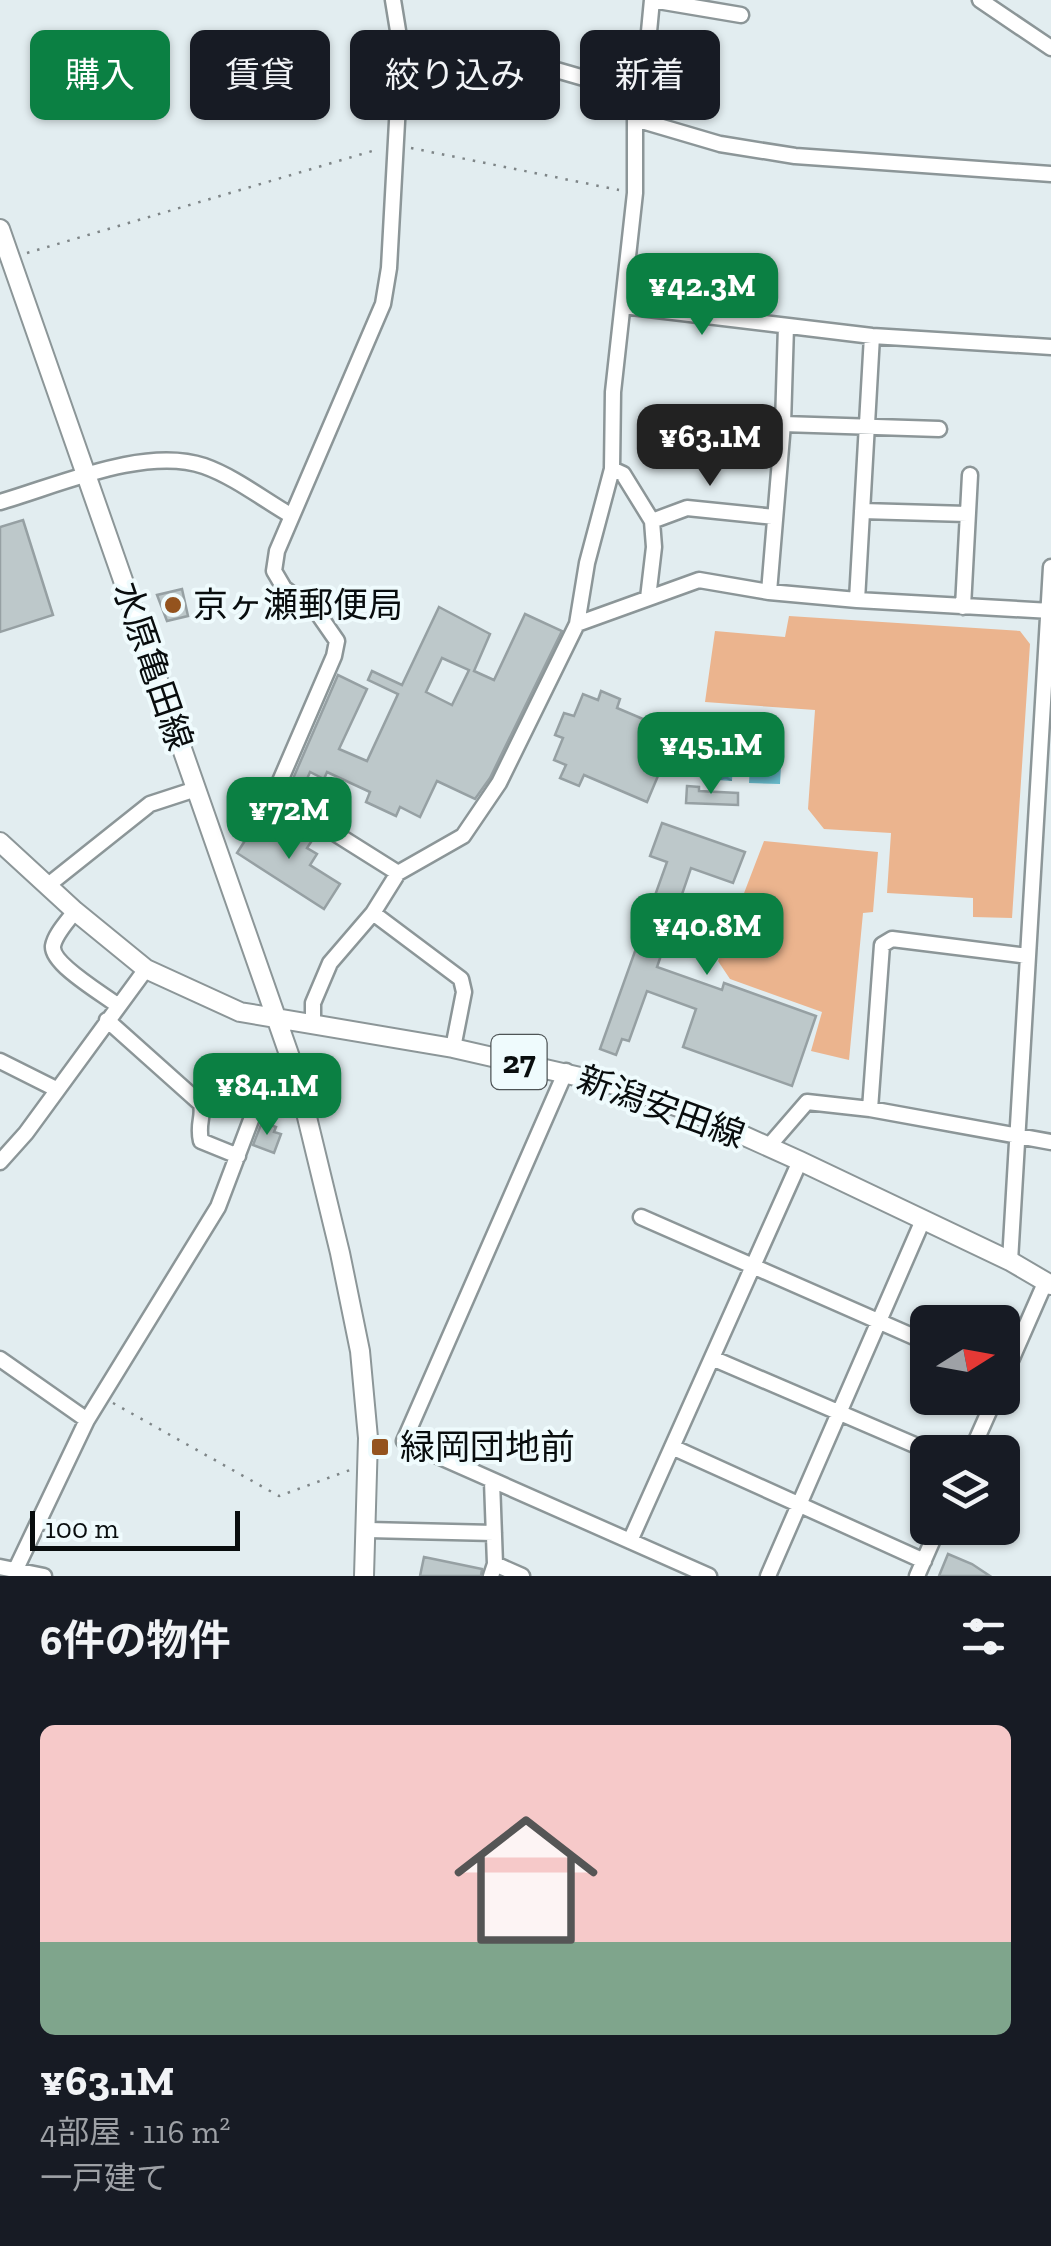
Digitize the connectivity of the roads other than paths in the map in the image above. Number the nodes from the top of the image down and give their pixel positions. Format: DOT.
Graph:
graph roads {
  1 [pos="980,0"];
  2 [pos="395,1"];
  3 [pos="741,15"];
  4 [pos="399,30"];
  5 [pos="649,30"];
  6 [pos="1051,48"];
  7 [pos="397,120"];
  8 [pos="635,120"];
  9 [pos="638,120"];
  10 [pos="1051,174"];
  11 [pos="0,229"];
  12 [pos="622,306"];
  13 [pos="786,326"];
  14 [pos="872,336"];
  15 [pos="1051,347"];
  16 [pos="783,424"];
  17 [pos="867,428"];
  18 [pos="939,429"];
  19 [pos="612,469"];
  20 [pos="970,475"];
  21 [pos="86,477"];
  22 [pos="0,502"];
  23 [pos="862,510"];
  24 [pos="968,514"];
  25 [pos="292,516"];
  26 [pos="775,517"];
  27 [pos="652,521"];
  28 [pos="1051,567"];
  29 [pos="770,592"];
  30 [pos="648,598"];
  31 [pos="857,600"];
  32 [pos="963,607"];
  33 [pos="1050,611"];
  34 [pos="577,624"];
  35 [pos="196,790"];
  36 [pos="0,842"];
  37 [pos="398,873"];
  38 [pos="47,886"];
  39 [pos="75,911"];
  40 [pos="373,914"];
  41 [pos="1028,956"];
  42 [pos="146,968"];
  43 [pos="118,1005"];
  44 [pos="274,1018"];
  45 [pos="107,1020"];
  46 [pos="312,1023"];
  47 [pos="453,1048"];
  48 [pos="290,1059"];
  49 [pos="0,1061"];
  50 [pos="566,1071"];
  51 [pos="56,1089"];
  52 [pos="870,1109"];
  53 [pos="1019,1136"];
  54 [pos="1051,1142"];
  55 [pos="768,1147"];
  56 [pos="238,1156"];
  57 [pos="800,1160"];
  58 [pos="0,1162"];
  59 [pos="640,1216"];
  60 [pos="923,1220"];
  61 [pos="1010,1261"];
  62 [pos="753,1267"];
  63 [pos="1048,1284"];
  64 [pos="880,1320"];
  65 [pos="910,1334"];
  66 [pos="1020,1343"];
  67 [pos="712,1358"];
  68 [pos="0,1359"];
  69 [pos="839,1413"];
  70 [pos="87,1420"];
  71 [pos="910,1443"];
  72 [pos="672,1447"];
  73 [pos="492,1481"];
  74 [pos="798,1507"];
  75 [pos="368,1530"];
  76 [pos="494,1533"];
  77 [pos="630,1541"];
  78 [pos="931,1545"];
  79 [pos="924,1561"];
  80 [pos="7,1569"];
  81 [pos="493,1570"];
  82 [pos="44,1576"];
  83 [pos="364,1576"];
  84 [pos="522,1576"];
  85 [pos="709,1576"];
  86 [pos="768,1576"];
  87 [pos="917,1576"];
  1 -- 6 [label="street"];
  2 -- 4 [label="street"];
  3 -- 5 [label="street"];
  7 -- 25 [label="street"];
  8 -- 12 [label="street"];
  9 -- 10 [label="street"];
  11 -- 21 [label="main road, 水原亀田線"];
  12 -- 13 [label="street"];
  12 -- 19 [label="street"];
  13 -- 14 [label="street"];
  13 -- 16 [label="street"];
  14 -- 15 [label="street"];
  14 -- 17 [label="street"];
  16 -- 17 [label="street"];
  16 -- 26 [label="street"];
  17 -- 18 [label="street"];
  17 -- 23 [label="street"];
  19 -- 27 [label="street"];
  19 -- 34 [label="street"];
  20 -- 24 [label="street"];
  21 -- 22 [label="street"];
  21 -- 25 [label="street"];
  21 -- 35 [label="main road, 水原亀田線"];
  23 -- 24 [label="street"];
  23 -- 31 [label="street"];
  24 -- 32 [label="street"];
  25 -- 37 [label="street"];
  26 -- 27 [label="street"];
  26 -- 29 [label="street"];
  27 -- 30 [label="street"];
  28 -- 33 [label="street"];
  29 -- 30 [label="street"];
  29 -- 31 [label="street"];
  30 -- 34 [label="street"];
  31 -- 32 [label="street"];
  32 -- 33 [label="street"];
  33 -- 41 [label="street"];
  34 -- 37 [label="street"];
  35 -- 38 [label="street"];
  35 -- 44 [label="main road, 水原亀田線"];
  36 -- 38 [label="main road, 新潟安田線 / 27"];
  37 -- 40 [label="street"];
  38 -- 39 [label="main road, 新潟安田線 / 27"];
  39 -- 42 [label="main road, 新潟安田線 / 27"];
  39 -- 43 [label="street"];
  40 -- 46 [label="street"];
  40 -- 47 [label="street"];
  41 -- 52 [label="street"];
  41 -- 53 [label="street"];
  42 -- 43 [label="street"];
  42 -- 44 [label="main road, 新潟安田線 / 27"];
  43 -- 45 [label="street"];
  44 -- 46 [label="main road, 新潟安田線 / 27"];
  44 -- 48 [label="main road, 水原亀田線"];
  45 -- 51 [label="street"];
  45 -- 56 [label="street"];
  46 -- 47 [label="main road, 新潟安田線 / 27"];
  47 -- 50 [label="main road, 新潟安田線 / 27"];
  48 -- 56 [label="street"];
  48 -- 75 [label="main road, 水原亀田線"];
  49 -- 51 [label="street"];
  50 -- 55 [label="main road, 新潟安田線 / 27"];
  50 -- 73 [label="street"];
  51 -- 58 [label="street"];
  52 -- 53 [label="street"];
  52 -- 55 [label="street"];
  53 -- 54 [label="street"];
  53 -- 61 [label="street"];
  55 -- 57 [label="main road, 新潟安田線 / 27"];
  56 -- 70 [label="street"];
  57 -- 60 [label="main road, 新潟安田線 / 27"];
  57 -- 62 [label="street"];
  59 -- 62 [label="street"];
  60 -- 61 [label="main road, 新潟安田線 / 27"];
  60 -- 64 [label="street"];
  61 -- 63 [label="main road, 新潟安田線 / 27"];
  62 -- 64 [label="street"];
  62 -- 67 [label="street"];
  63 -- 66 [label="street"];
  64 -- 65 [label="street"];
  64 -- 69 [label="street"];
  67 -- 69 [label="street"];
  67 -- 72 [label="street"];
  68 -- 70 [label="street"];
  69 -- 71 [label="street"];
  69 -- 74 [label="street"];
  70 -- 80 [label="street"];
  72 -- 74 [label="street"];
  72 -- 77 [label="street"];
  73 -- 76 [label="street"];
  73 -- 77 [label="street"];
  74 -- 79 [label="street"];
  74 -- 86 [label="street"];
  75 -- 76 [label="street"];
  75 -- 83 [label="main road, 水原亀田線"];
  76 -- 81 [label="street"];
  77 -- 85 [label="street"];
  78 -- 79 [label="street"];
  79 -- 87 [label="street"];
  80 -- 82 [label="street"];
  81 -- 84 [label="street"];
}
